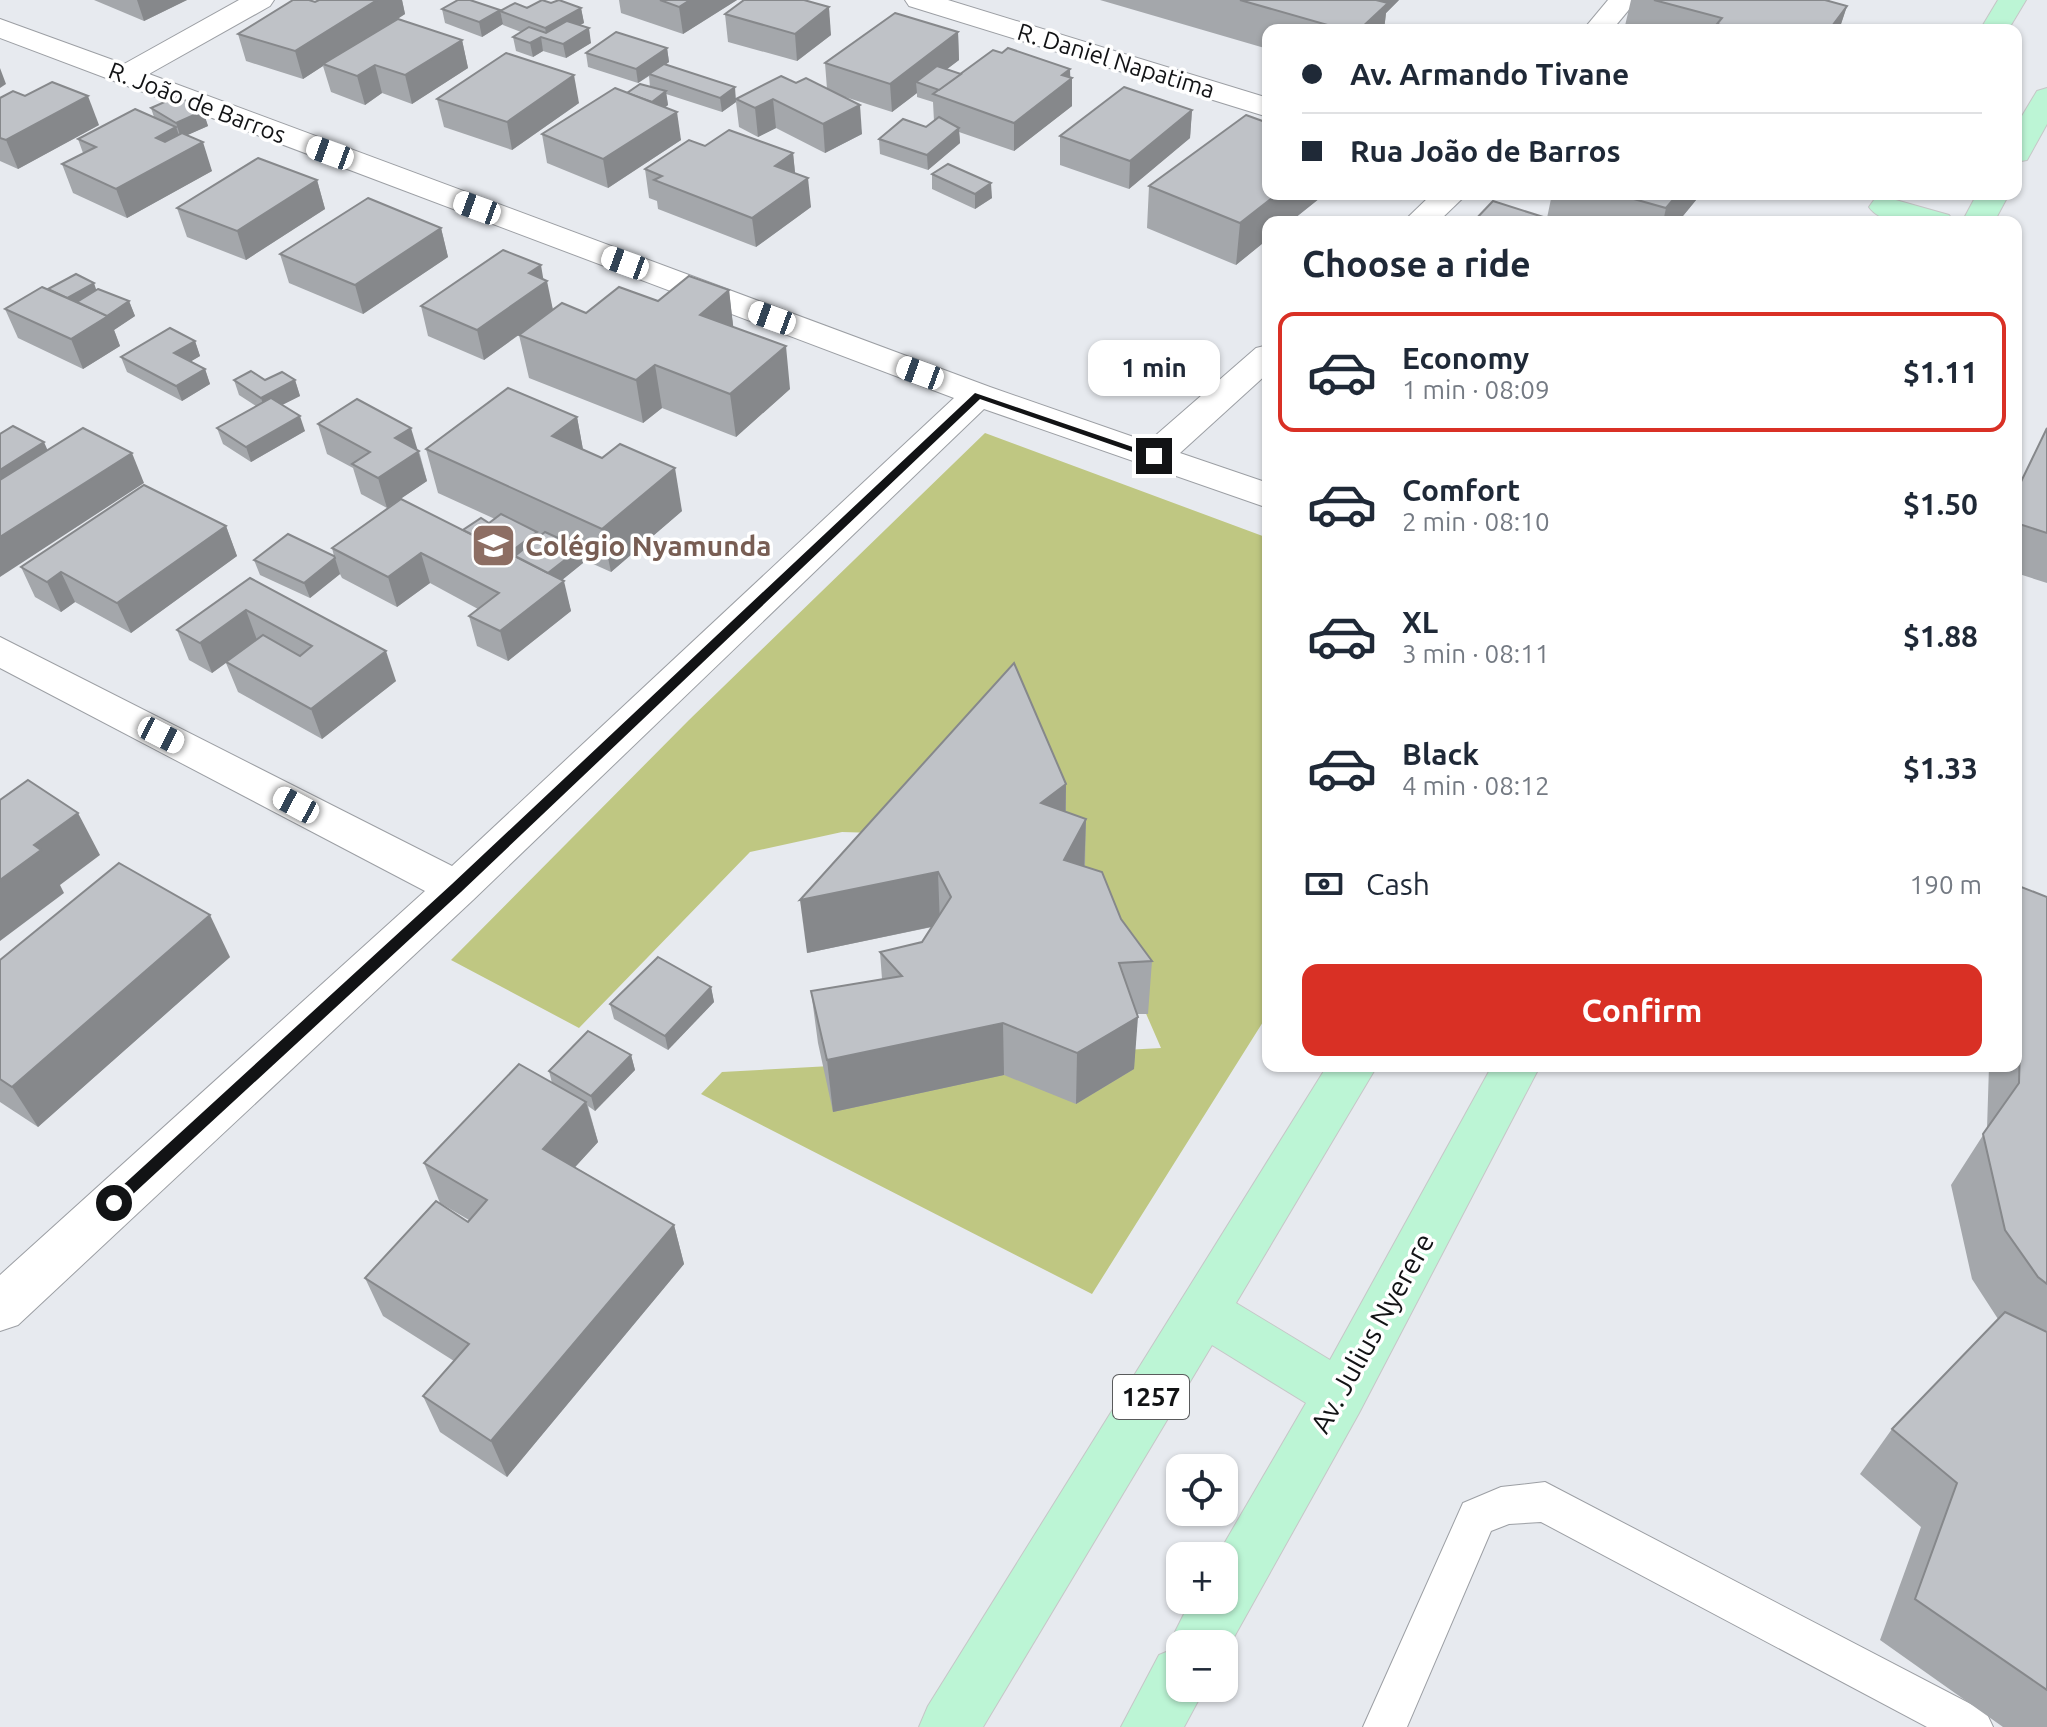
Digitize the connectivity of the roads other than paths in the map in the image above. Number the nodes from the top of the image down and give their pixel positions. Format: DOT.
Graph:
graph roads {
  1 [pos="260,0"];
  2 [pos="919,0"];
  3 [pos="1623,0"];
  4 [pos="2012,0"];
  5 [pos="1602,24"];
  6 [pos="1998,24"];
  7 [pos="0,28"];
  8 [pos="124,76"];
  9 [pos="2047,97"];
  10 [pos="1262,106"];
  11 [pos="2022,142"];
  12 [pos="1444,200"];
  13 [pos="1884,208"];
  14 [pos="1426,216"];
  15 [pos="1915,216"];
  16 [pos="1262,360"];
  17 [pos="978,395"];
  18 [pos="1154,456"];
  19 [pos="1262,494"];
  20 [pos="0,651"];
  21 [pos="457,888"];
  22 [pos="1349,1072"];
  23 [pos="1513,1072"];
  24 [pos="0,1308"];
  25 [pos="1203,1311"];
  26 [pos="1340,1395"];
  27 [pos="1238,1574"];
  28 [pos="1166,1701"];
  29 [pos="949,1727"];
  30 [pos="1151,1727"];
  31 [pos="1385,1727"];
  32 [pos="1971,1727"];
  1 -- 8 [label="street"];
  2 -- 10 [label="street, R. Daniel Napatima"];
  3 -- 5 [label="street"];
  4 -- 6 [label="main road"];
  7 -- 8 [label="street, R. João de Barros"];
  8 -- 17 [label="street, R. João de Barros"];
  9 -- 11 [label="main road"];
  12 -- 14 [label="street"];
  13 -- 15 [label="main road"];
  16 -- 18 [label="street"];
  17 -- 18 [label="street, R. João de Barros"];
  17 -- 21 [label="street"];
  18 -- 19 [label="street, R. João de Barros"];
  20 -- 21 [label="street"];
  21 -- 24 [label="street"];
  22 -- 25 [label="main road, 1257"];
  23 -- 26 [label="main road, Av. Julius Nyerere"];
  25 -- 26 [label="main road"];
  25 -- 29 [label="main road, 1257"];
  26 -- 27 [label="main road, Av. Julius Nyerere"];
  28 -- 30 [label="main road"];
  31 -- 32 [label="lane"];
}
